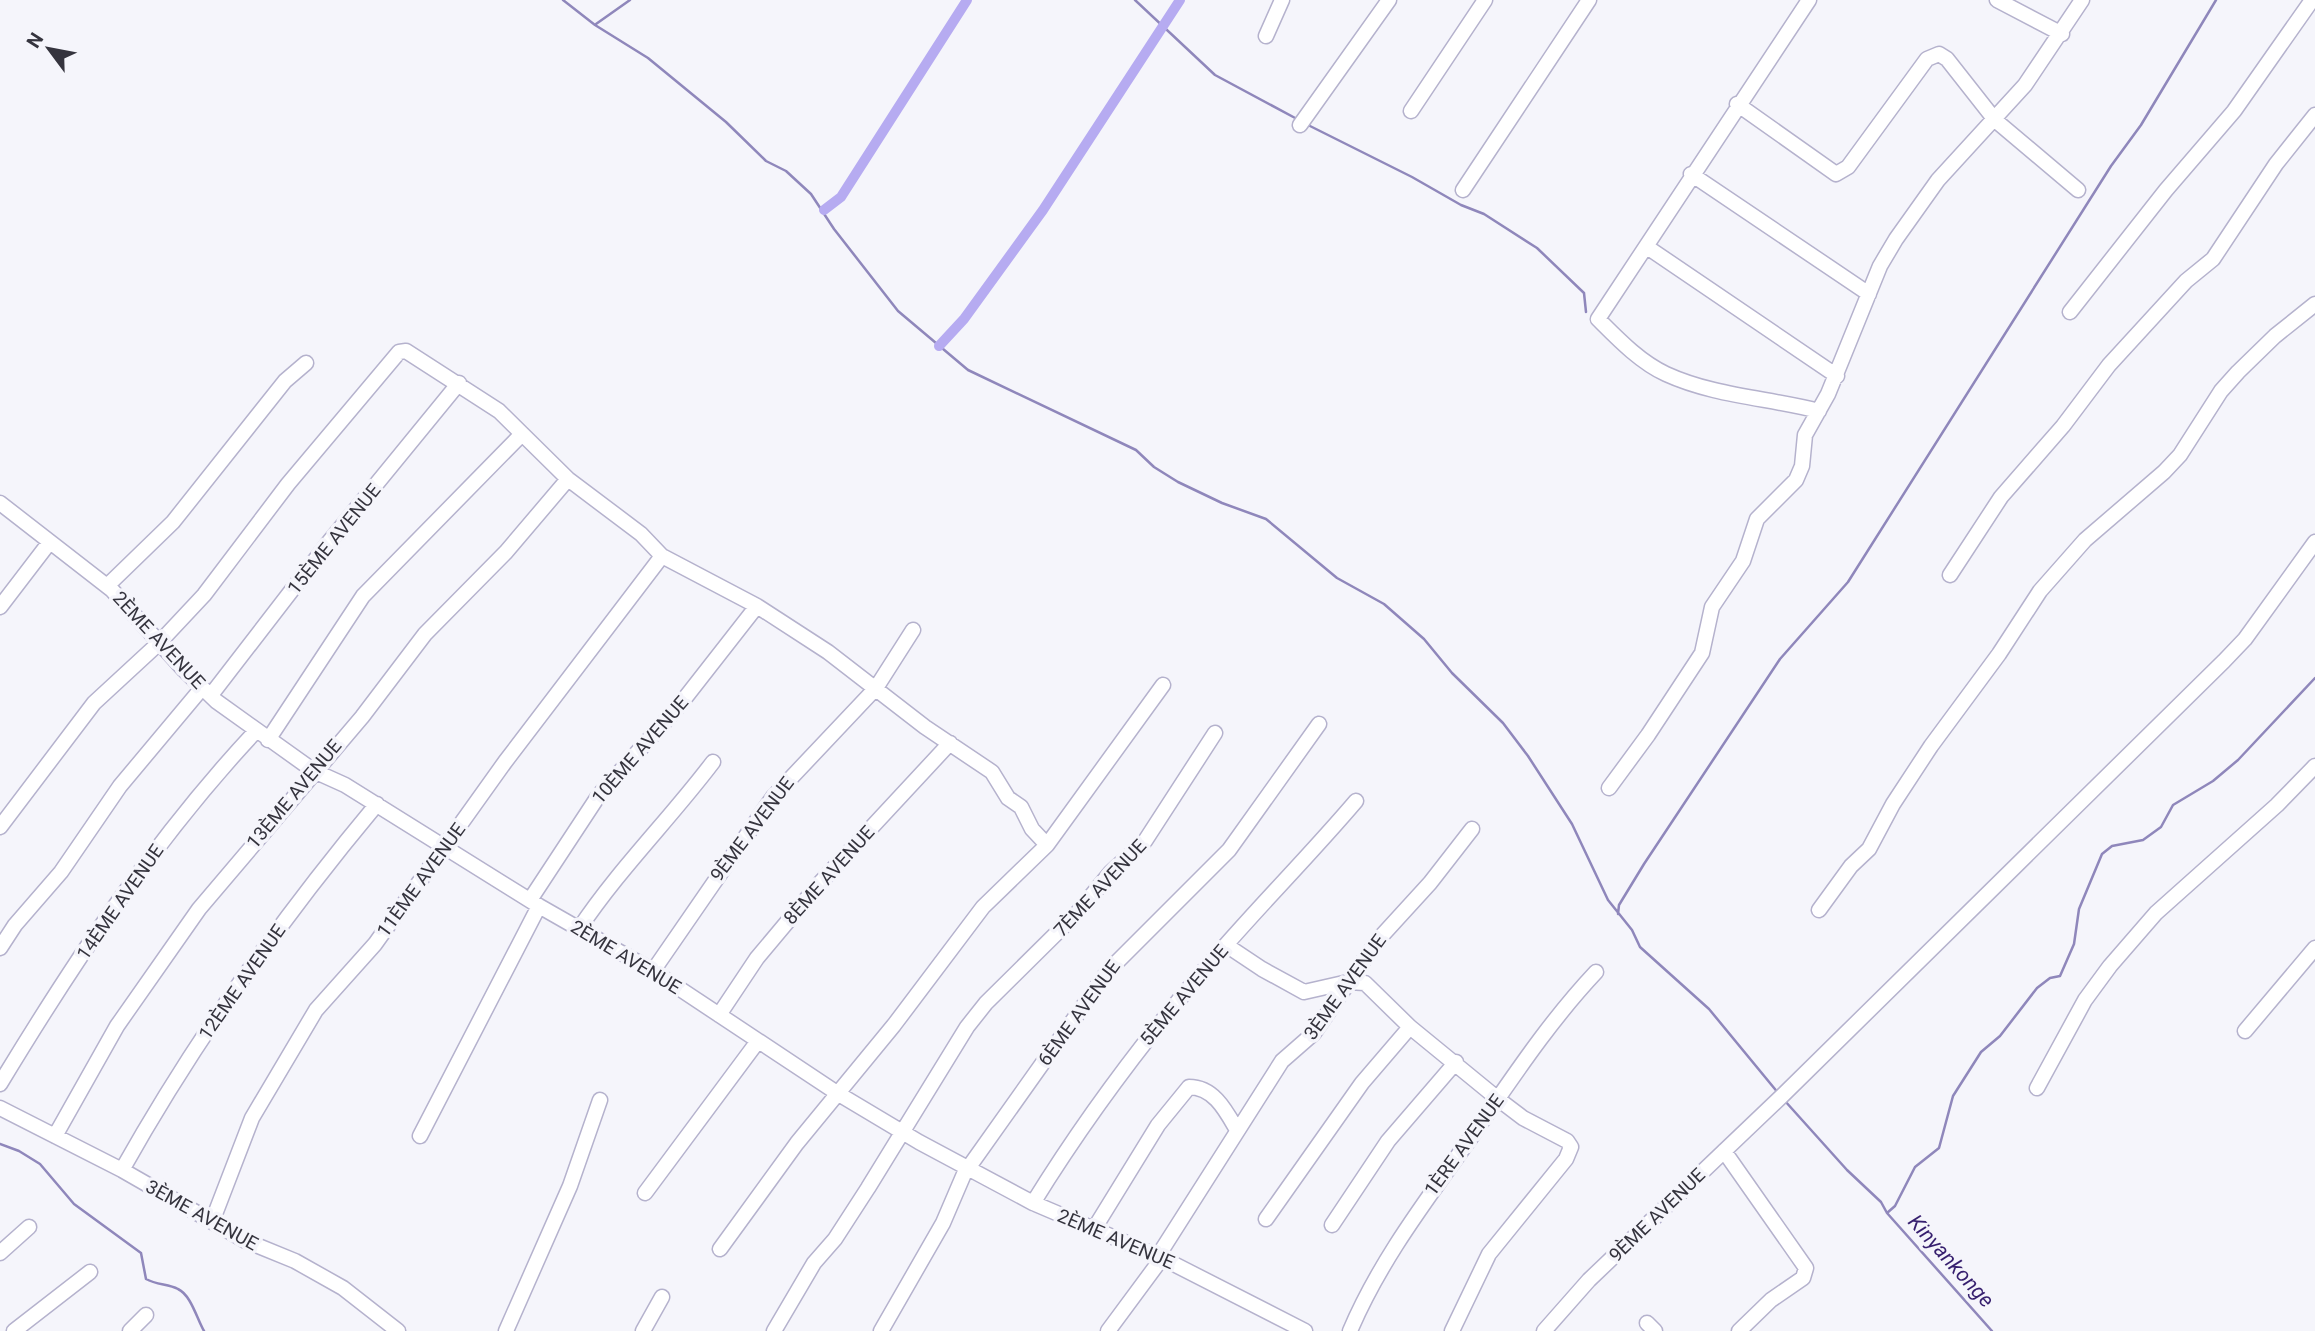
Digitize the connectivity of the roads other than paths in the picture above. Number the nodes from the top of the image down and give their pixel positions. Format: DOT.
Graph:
graph roads {
  1 [pos="1282,0"];
  2 [pos="1389,0"];
  3 [pos="1485,0"];
  4 [pos="1589,0"];
  5 [pos="1809,0"];
  6 [pos="1997,0"];
  7 [pos="2082,0"];
  8 [pos="2312,0"];
  9 [pos="2062,34"];
  10 [pos="1266,36"];
  11 [pos="1737,104"];
  12 [pos="1411,111"];
  13 [pos="2315,115"];
  14 [pos="1995,120"];
  15 [pos="1302,122"];
  16 [pos="1691,174"];
  17 [pos="1463,190"];
  18 [pos="2078,190"];
  19 [pos="1647,247"];
  20 [pos="1869,294"];
  21 [pos="2315,304"];
  22 [pos="2070,312"];
  23 [pos="306,363"];
  24 [pos="1837,376"];
  25 [pos="459,383"];
  26 [pos="1819,411"];
  27 [pos="521,435"];
  28 [pos="568,479"];
  29 [pos="0,503"];
  30 [pos="49,542"];
  31 [pos="2315,542"];
  32 [pos="663,556"];
  33 [pos="1950,575"];
  34 [pos="107,586"];
  35 [pos="757,606"];
  36 [pos="0,607"];
  37 [pos="913,630"];
  38 [pos="159,643"];
  39 [pos="1163,685"];
  40 [pos="876,688"];
  41 [pos="206,692"];
  42 [pos="1319,724"];
  43 [pos="255,732"];
  44 [pos="1215,733"];
  45 [pos="268,740"];
  46 [pos="950,743"];
  47 [pos="713,762"];
  48 [pos="2315,766"];
  49 [pos="314,771"];
  50 [pos="1609,788"];
  51 [pos="1356,802"];
  52 [pos="377,804"];
  53 [pos="0,827"];
  54 [pos="1472,830"];
  55 [pos="1047,845"];
  56 [pos="445,849"];
  57 [pos="535,903"];
  58 [pos="1819,910"];
  59 [pos="579,929"];
  60 [pos="1226,945"];
  61 [pos="0,948"];
  62 [pos="2315,948"];
  63 [pos="653,971"];
  64 [pos="1596,972"];
  65 [pos="1348,982"];
  66 [pos="719,1015"];
  67 [pos="1410,1027"];
  68 [pos="2245,1031"];
  69 [pos="758,1041"];
  70 [pos="1456,1062"];
  71 [pos="0,1084"];
  72 [pos="2037,1088"];
  73 [pos="837,1093"];
  74 [pos="1498,1099"];
  75 [pos="600,1100"];
  76 [pos="0,1108"];
  77 [pos="1237,1130"];
  78 [pos="902,1132"];
  79 [pos="55,1136"];
  80 [pos="420,1136"];
  81 [pos="1724,1151"];
  82 [pos="122,1170"];
  83 [pos="968,1170"];
  84 [pos="645,1193"];
  85 [pos="1033,1203"];
  86 [pos="1266,1219"];
  87 [pos="212,1222"];
  88 [pos="1332,1225"];
  89 [pos="29,1227"];
  90 [pos="1094,1229"];
  91 [pos="720,1249"];
  92 [pos="0,1253"];
  93 [pos="1160,1257"];
  94 [pos="90,1272"];
  95 [pos="662,1297"];
  96 [pos="146,1315"];
  97 [pos="14,1331"];
  98 [pos="130,1331"];
  99 [pos="398,1331"];
  100 [pos="506,1331"];
  101 [pos="643,1331"];
  102 [pos="774,1331"];
  103 [pos="881,1331"];
  104 [pos="1108,1331"];
  105 [pos="1305,1331"];
  106 [pos="1350,1331"];
  107 [pos="1452,1331"];
  108 [pos="1544,1331"];
  109 [pos="1739,1331"];
  1 -- 10 [label="street"];
  2 -- 15 [label="street"];
  3 -- 12 [label="street"];
  4 -- 17 [label="street"];
  5 -- 11 [label="street"];
  6 -- 9 [label="street"];
  7 -- 9 [label="street"];
  8 -- 22 [label="street"];
  9 -- 14 [label="street"];
  11 -- 14 [label="street"];
  11 -- 16 [label="street"];
  13 -- 33 [label="street"];
  14 -- 18 [label="street"];
  14 -- 20 [label="street"];
  16 -- 19 [label="street"];
  16 -- 20 [label="street"];
  19 -- 24 [label="street"];
  19 -- 26 [label="street"];
  20 -- 24 [label="street"];
  21 -- 58 [label="street"];
  23 -- 34 [label="street"];
  24 -- 26 [label="street"];
  25 -- 27 [label="street"];
  25 -- 38 [label="street"];
  25 -- 41 [label="street, 15ÈME AVENUE"];
  26 -- 50 [label="street"];
  27 -- 28 [label="street"];
  27 -- 45 [label="street"];
  28 -- 32 [label="street"];
  28 -- 49 [label="street, 13ÈME AVENUE"];
  29 -- 30 [label="street, 2ÈME AVENUE"];
  30 -- 34 [label="street, 2ÈME AVENUE"];
  30 -- 36 [label="street"];
  31 -- 81 [label="street, 9ÈME AVENUE"];
  32 -- 35 [label="street"];
  32 -- 56 [label="street, 11ÈME AVENUE"];
  34 -- 38 [label="street, 2ÈME AVENUE"];
  35 -- 40 [label="street"];
  35 -- 57 [label="street, 10ÈME AVENUE"];
  37 -- 40 [label="street, 9ÈME AVENUE"];
  38 -- 41 [label="street, 2ÈME AVENUE"];
  38 -- 53 [label="street"];
  39 -- 55 [label="street"];
  40 -- 46 [label="street"];
  40 -- 63 [label="street, 9ÈME AVENUE"];
  41 -- 43 [label="street, 2ÈME AVENUE"];
  41 -- 61 [label="street, 15ÈME AVENUE"];
  42 -- 83 [label="street, 6ÈME AVENUE"];
  43 -- 45 [label="street, 2ÈME AVENUE"];
  43 -- 71 [label="street, 14ÈME AVENUE"];
  44 -- 78 [label="street, 7ÈME AVENUE"];
  45 -- 49 [label="street, 2ÈME AVENUE"];
  46 -- 55 [label="street"];
  46 -- 66 [label="street, 8ÈME AVENUE"];
  47 -- 59 [label="street"];
  48 -- 72 [label="street"];
  49 -- 52 [label="street, 2ÈME AVENUE"];
  49 -- 79 [label="street, 13ÈME AVENUE"];
  51 -- 60 [label="street, 5ÈME AVENUE"];
  52 -- 56 [label="street, 2ÈME AVENUE"];
  52 -- 82 [label="street, 12ÈME AVENUE"];
  54 -- 65 [label="street, 3ÈME AVENUE"];
  55 -- 73 [label="street"];
  56 -- 57 [label="street, 2ÈME AVENUE"];
  56 -- 87 [label="street, 11ÈME AVENUE"];
  57 -- 59 [label="street, 2ÈME AVENUE"];
  57 -- 80 [label="street, 10ÈME AVENUE"];
  59 -- 63 [label="street, 2ÈME AVENUE"];
  60 -- 65 [label="street"];
  60 -- 85 [label="street, 5ÈME AVENUE"];
  62 -- 68 [label="street"];
  63 -- 66 [label="street, 2ÈME AVENUE"];
  64 -- 74 [label="street, 1ÈRE AVENUE"];
  65 -- 67 [label="street"];
  65 -- 77 [label="street, 3ÈME AVENUE"];
  66 -- 69 [label="street, 2ÈME AVENUE"];
  67 -- 70 [label="street"];
  67 -- 86 [label="street"];
  69 -- 73 [label="street, 2ÈME AVENUE"];
  69 -- 84 [label="street"];
  70 -- 74 [label="street"];
  70 -- 88 [label="street"];
  73 -- 78 [label="street, 2ÈME AVENUE"];
  73 -- 91 [label="street"];
  74 -- 106 [label="street, 1ÈRE AVENUE"];
  74 -- 107 [label="street"];
  75 -- 100 [label="street"];
  76 -- 79 [label="street, 3ÈME AVENUE"];
  77 -- 90 [label="street"];
  77 -- 93 [label="street, 3ÈME AVENUE"];
  78 -- 83 [label="street, 2ÈME AVENUE"];
  78 -- 102 [label="street"];
  79 -- 82 [label="street, 3ÈME AVENUE"];
  81 -- 108 [label="street, 9ÈME AVENUE"];
  81 -- 109 [label="street"];
  82 -- 87 [label="street, 3ÈME AVENUE"];
  83 -- 85 [label="street, 2ÈME AVENUE"];
  83 -- 103 [label="street, 6ÈME AVENUE"];
  85 -- 90 [label="street, 2ÈME AVENUE"];
  87 -- 99 [label="street, 3ÈME AVENUE"];
  89 -- 92 [label="street"];
  90 -- 93 [label="street, 2ÈME AVENUE"];
  93 -- 104 [label="street, 3ÈME AVENUE"];
  93 -- 105 [label="street, 2ÈME AVENUE"];
  94 -- 97 [label="street"];
  95 -- 101 [label="street"];
  96 -- 98 [label="street"];
}
